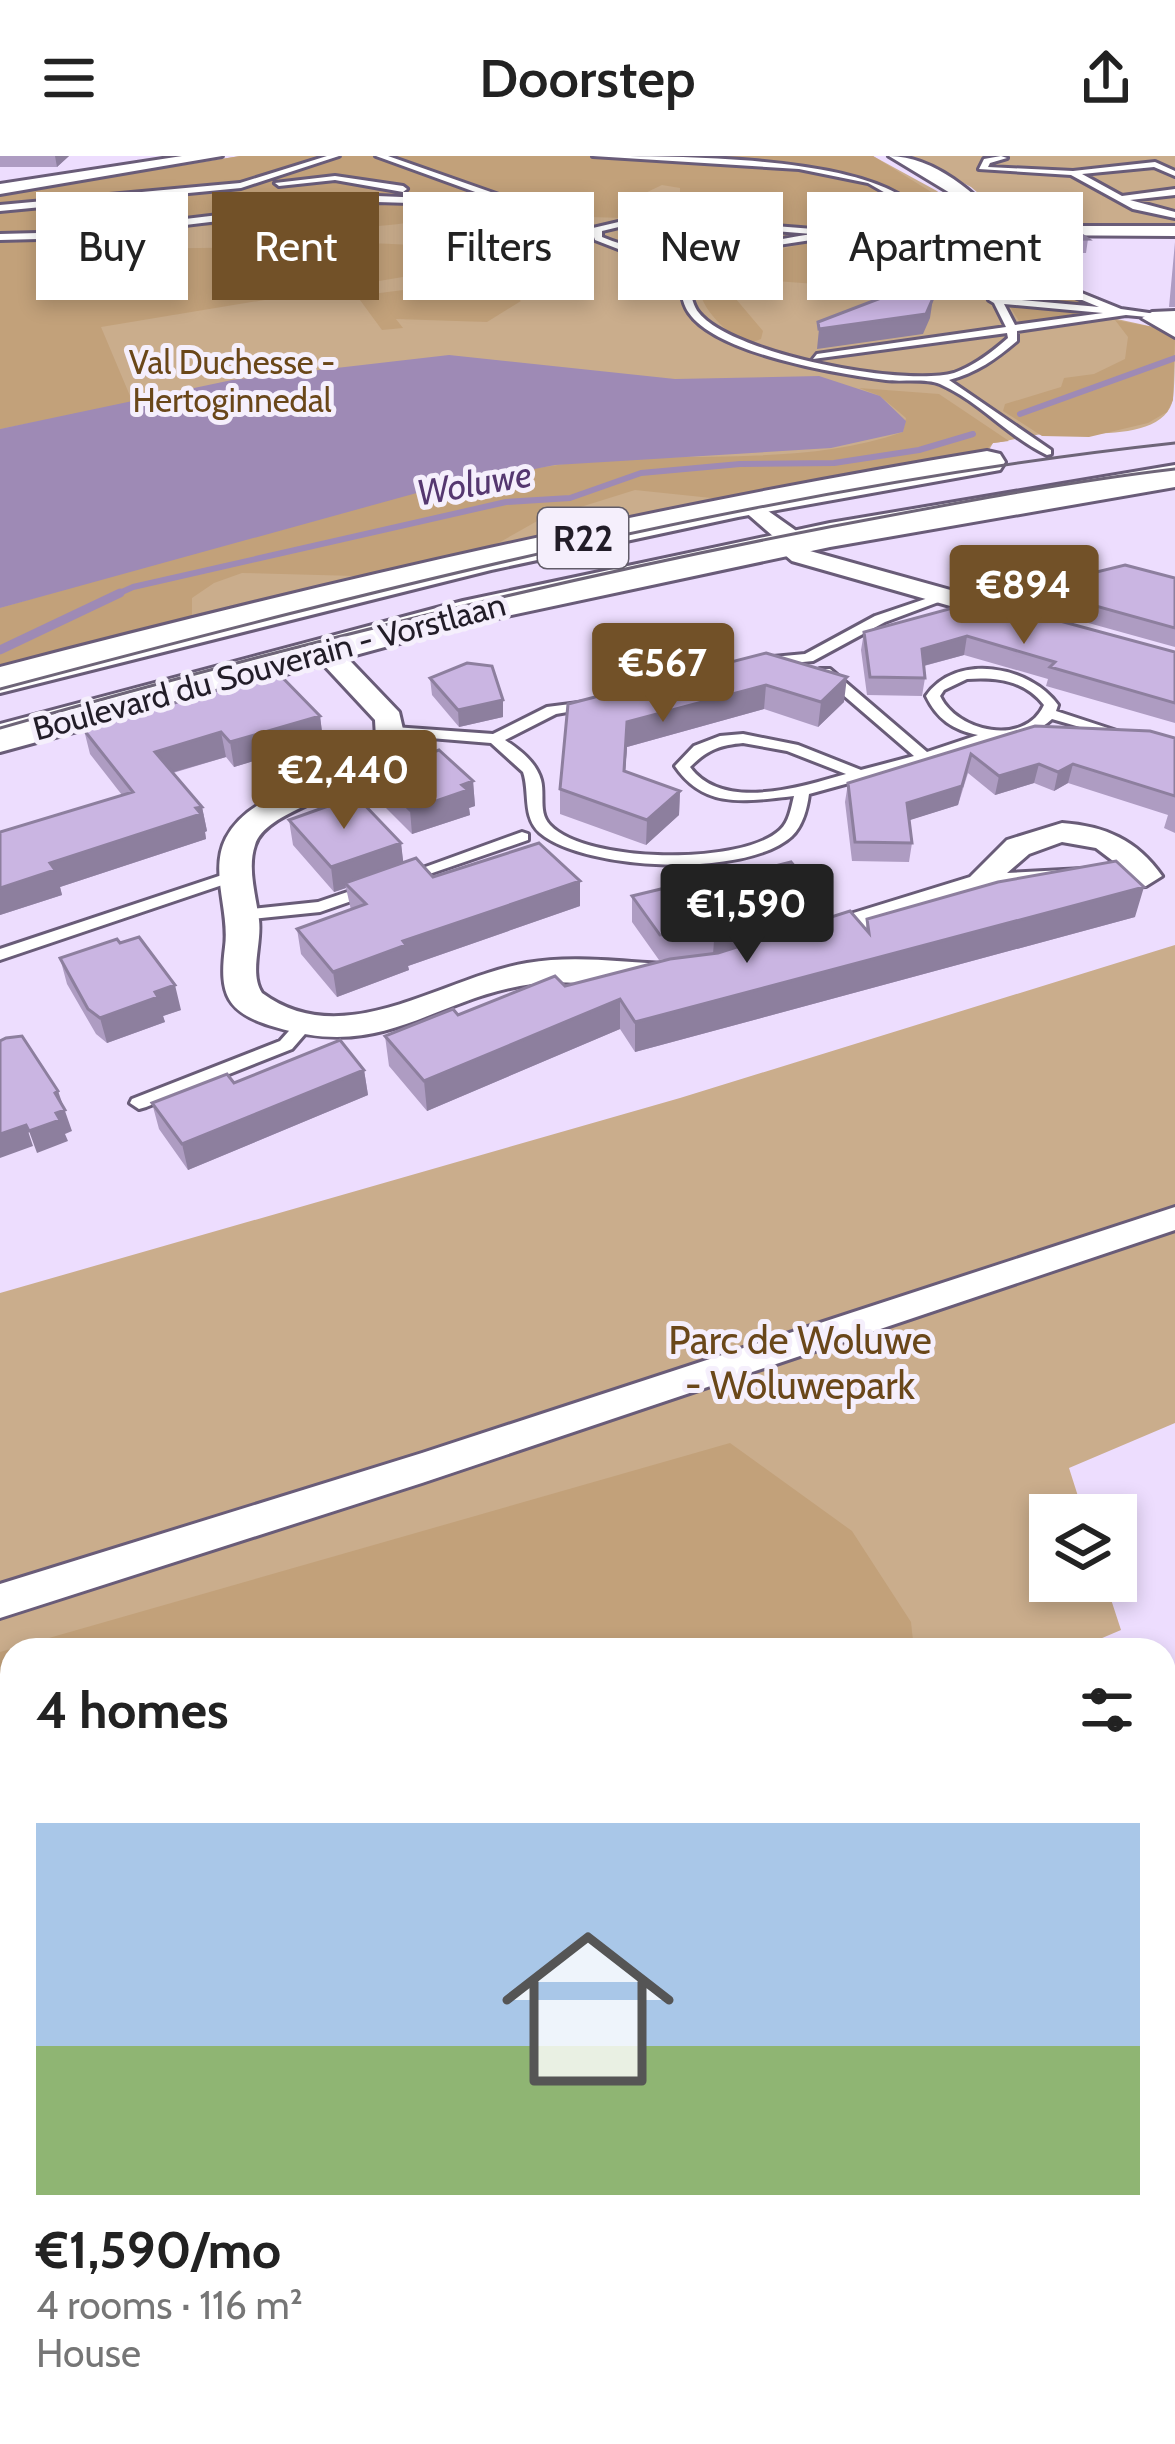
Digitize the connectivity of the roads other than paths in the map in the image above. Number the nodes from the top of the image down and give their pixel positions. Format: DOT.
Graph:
graph roads {
  1 [pos="214,156"];
  2 [pos="335,156"];
  3 [pos="380,156"];
  4 [pos="597,156"];
  5 [pos="897,156"];
  6 [pos="1003,158"];
  7 [pos="1073,173"];
  8 [pos="1175,174"];
  9 [pos="261,181"];
  10 [pos="0,188"];
  11 [pos="416,192"];
  12 [pos="479,192"];
  13 [pos="892,192"];
  14 [pos="960,192"];
  15 [pos="1175,192"];
  16 [pos="403,199"];
  17 [pos="1120,199"];
  18 [pos="0,208"];
  19 [pos="1175,215"];
  20 [pos="1175,231"];
  21 [pos="596,232"];
  22 [pos="1083,232"];
  23 [pos="807,233"];
  24 [pos="0,237"];
  25 [pos="618,247"];
  26 [pos="1083,297"];
  27 [pos="689,300"];
  28 [pos="995,300"];
  29 [pos="1003,300"];
  30 [pos="1123,313"];
  31 [pos="1167,316"];
  32 [pos="1012,331"];
  33 [pos="1175,331"];
  34 [pos="793,360"];
  35 [pos="940,379"];
  36 [pos="1064,450"];
  37 [pos="1175,476"];
  38 [pos="747,503"];
  39 [pos="787,544"];
  40 [pos="945,597"];
  41 [pos="1060,628"];
  42 [pos="323,649"];
  43 [pos="808,658"];
  44 [pos="736,668"];
  45 [pos="0,680"];
  46 [pos="608,701"];
  47 [pos="1050,714"];
  48 [pos="394,731"];
  49 [pos="992,733"];
  50 [pos="0,738"];
  51 [pos="495,739"];
  52 [pos="1152,744"];
  53 [pos="924,757"];
  54 [pos="860,775"];
  55 [pos="802,791"];
  56 [pos="522,837"];
  57 [pos="237,875"];
  58 [pos="982,884"];
  59 [pos="243,915"];
  60 [pos="766,951"];
  61 [pos="0,955"];
  62 [pos="692,971"];
  63 [pos="302,1027"];
  64 [pos="140,1103"];
  65 [pos="1175,1218"];
  66 [pos="0,1601"];
  1 -- 10 [label="street"];
  2 -- 9 [label="lane"];
  3 -- 12 [label="lane"];
  4 -- 13 [label="lane"];
  5 -- 14 [label="street"];
  6 -- 7 [label="lane"];
  7 -- 8 [label="lane"];
  7 -- 17 [label="lane"];
  9 -- 11 [label="lane"];
  9 -- 18 [label="lane"];
  15 -- 17 [label="lane"];
  16 -- 24 [label="lane"];
  17 -- 19 [label="lane"];
  20 -- 22 [label="street"];
  21 -- 23 [label="lane"];
  21 -- 25 [label="lane"];
  26 -- 30 [label="lane"];
  27 -- 34 [label="lane"];
  28 -- 32 [label="lane"];
  29 -- 30 [label="lane"];
  30 -- 31 [label="lane"];
  30 -- 32 [label="lane"];
  31 -- 33 [label="street"];
  32 -- 34 [label="lane"];
  32 -- 35 [label="lane"];
  34 -- 35 [label="lane"];
  35 -- 36 [label="lane"];
  36 -- 38 [label="main road, Boulevard du Souverain - Vorstlaan / R22"];
  37 -- 39 [label="main road, Boulevard du Souverain - Vorstlaan / R22"];
  38 -- 39 [label="street"];
  38 -- 45 [label="main road, Boulevard du Souverain - Vorstlaan / R22"];
  39 -- 40 [label="street"];
  39 -- 42 [label="main road, Boulevard du Souverain - Vorstlaan / R22"];
  40 -- 41 [label="street"];
  40 -- 43 [label="lane"];
  42 -- 48 [label="street"];
  42 -- 50 [label="main road, Boulevard du Souverain - Vorstlaan / R22"];
  43 -- 44 [label="lane"];
  43 -- 53 [label="lane"];
  46 -- 51 [label="lane"];
  47 -- 49 [label="lane"];
  47 -- 49 [label="lane"];
  47 -- 52 [label="lane"];
  48 -- 51 [label="lane"];
  48 -- 57 [label="street"];
  49 -- 53 [label="lane"];
  51 -- 55 [label="lane"];
  53 -- 54 [label="lane"];
  54 -- 55 [label="lane"];
  54 -- 55 [label="lane"];
  56 -- 59 [label="lane"];
  57 -- 59 [label="street"];
  57 -- 61 [label="lane"];
  58 -- 60 [label="street"];
  59 -- 63 [label="street"];
  62 -- 63 [label="street"];
  63 -- 64 [label="lane"];
  65 -- 66 [label="street"];
}
